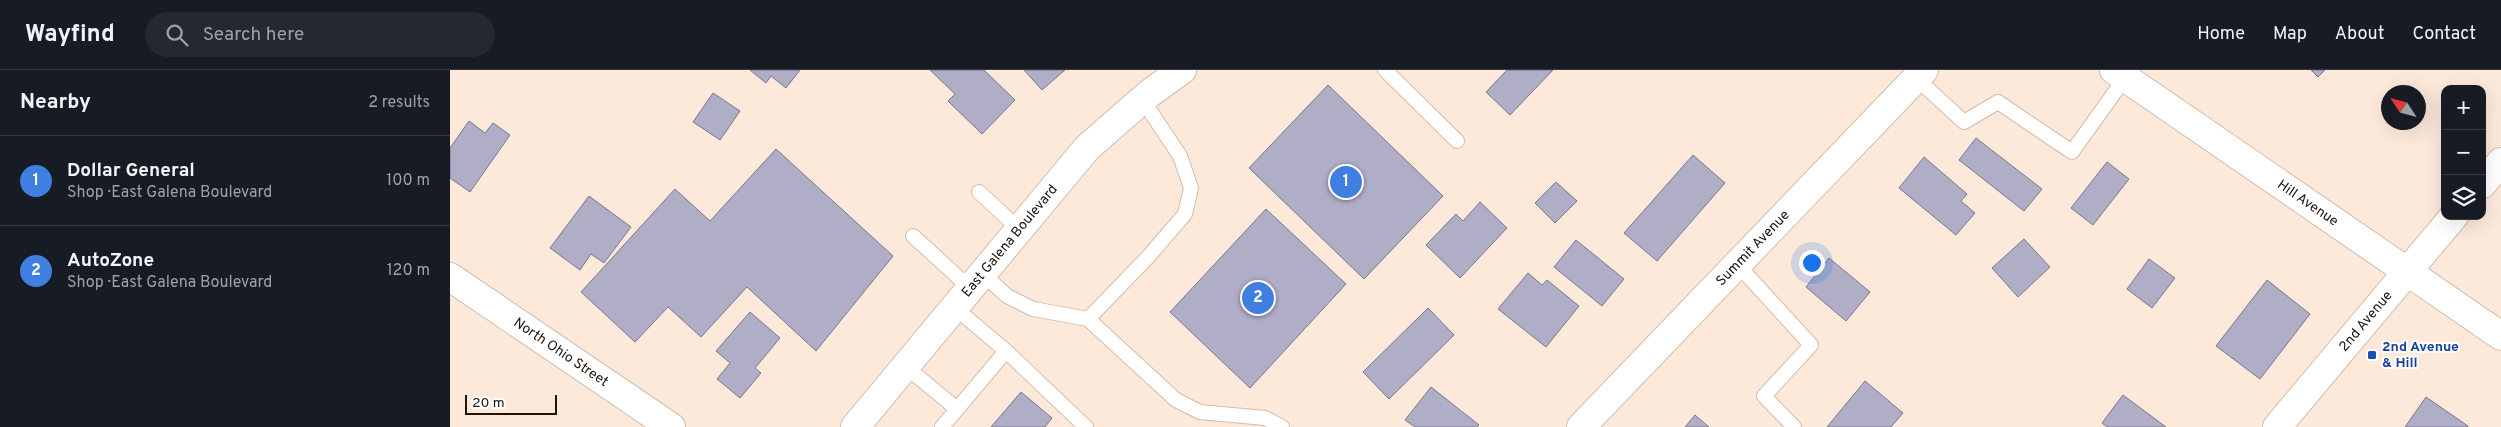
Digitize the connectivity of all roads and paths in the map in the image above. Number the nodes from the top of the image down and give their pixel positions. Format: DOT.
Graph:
graph roads {
  1 [pos="1182,70"];
  2 [pos="1385,70"];
  3 [pos="1920,74"];
  4 [pos="2120,74"];
  5 [pos="1142,99"];
  6 [pos="1457,141"];
  7 [pos="2501,162"];
  8 [pos="2486,179"];
  9 [pos="979,192"];
  10 [pos="2451,220"];
  11 [pos="1020,229"];
  12 [pos="913,236"];
  13 [pos="1737,264"];
  14 [pos="2408,270"];
  15 [pos="450,277"];
  16 [pos="969,289"];
  17 [pos="1088,319"];
  18 [pos="2501,336"];
  19 [pos="1006,351"];
  20 [pos="905,366"];
  21 [pos="957,409"];
  22 [pos="671,427"];
  23 [pos="855,427"];
  24 [pos="942,427"];
  25 [pos="1086,427"];
  26 [pos="1282,427"];
  27 [pos="1581,427"];
  28 [pos="1794,427"];
  29 [pos="2277,427"];
  1 -- 5 [label="main road, East Galena Boulevard"];
  2 -- 6 [label="lane"];
  3 -- 4 [label="lane"];
  3 -- 13 [label="main road, Summit Avenue"];
  4 -- 14 [label="main road, Hill Avenue"];
  5 -- 11 [label="main road, East Galena Boulevard"];
  5 -- 17 [label="lane"];
  7 -- 8 [label="main road"];
  9 -- 11 [label="lane"];
  10 -- 14 [label="main road, 2nd Avenue"];
  11 -- 16 [label="main road, East Galena Boulevard"];
  12 -- 16 [label="lane"];
  13 -- 27 [label="main road, Summit Avenue"];
  13 -- 28 [label="lane"];
  14 -- 18 [label="main road, Hill Avenue"];
  14 -- 29 [label="main road, 2nd Avenue"];
  15 -- 22 [label="main road, North Ohio Street"];
  16 -- 17 [label="lane"];
  16 -- 19 [label="lane"];
  16 -- 20 [label="main road, East Galena Boulevard"];
  17 -- 26 [label="lane"];
  19 -- 21 [label="lane"];
  19 -- 25 [label="lane"];
  20 -- 21 [label="lane"];
  20 -- 23 [label="main road, East Galena Boulevard"];
  21 -- 24 [label="lane"];
}
